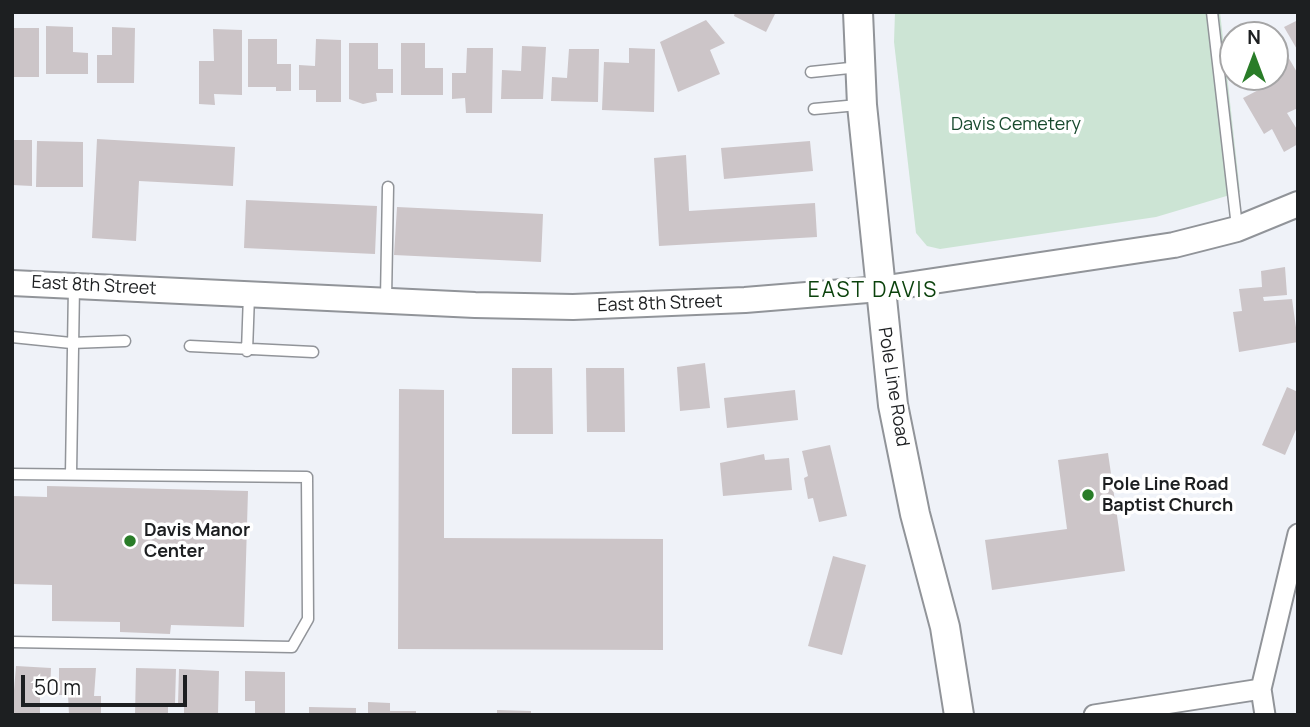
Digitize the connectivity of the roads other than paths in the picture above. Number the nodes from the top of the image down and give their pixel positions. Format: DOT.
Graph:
graph roads {
  1 [pos="858,12"];
  2 [pos="1212,12"];
  3 [pos="859,67"];
  4 [pos="811,72"];
  5 [pos="862,105"];
  6 [pos="814,109"];
  7 [pos="388,187"];
  8 [pos="1298,204"];
  9 [pos="1237,229"];
  10 [pos="12,283"];
  11 [pos="74,285"];
  12 [pos="880,289"];
  13 [pos="249,294"];
  14 [pos="386,300"];
  15 [pos="12,337"];
  16 [pos="125,341"];
  17 [pos="71,342"];
  18 [pos="190,346"];
  19 [pos="247,351"];
  20 [pos="313,352"];
  21 [pos="12,474"];
  22 [pos="71,474"];
  23 [pos="1298,534"];
  24 [pos="12,642"];
  25 [pos="1261,689"];
  26 [pos="959,715"];
  27 [pos="1094,715"];
  28 [pos="1265,715"];
  1 -- 3 [label="main road, Pole Line Road"];
  2 -- 9 [label="lane"];
  3 -- 4 [label="lane"];
  3 -- 5 [label="main road, Pole Line Road"];
  5 -- 6 [label="lane"];
  5 -- 12 [label="main road, Pole Line Road"];
  7 -- 14 [label="lane"];
  8 -- 9 [label="street, East 8th Street"];
  9 -- 12 [label="street, East 8th Street"];
  10 -- 11 [label="street, East 8th Street"];
  11 -- 13 [label="street, East 8th Street"];
  11 -- 17 [label="lane"];
  12 -- 14 [label="street, East 8th Street"];
  12 -- 26 [label="main road, Pole Line Road"];
  13 -- 14 [label="street, East 8th Street"];
  13 -- 19 [label="lane"];
  15 -- 17 [label="lane"];
  16 -- 17 [label="lane"];
  17 -- 22 [label="lane"];
  18 -- 19 [label="lane"];
  19 -- 20 [label="lane"];
  21 -- 22 [label="lane"];
  22 -- 24 [label="lane"];
  23 -- 25 [label="street"];
  25 -- 27 [label="street"];
  25 -- 28 [label="street"];
}
